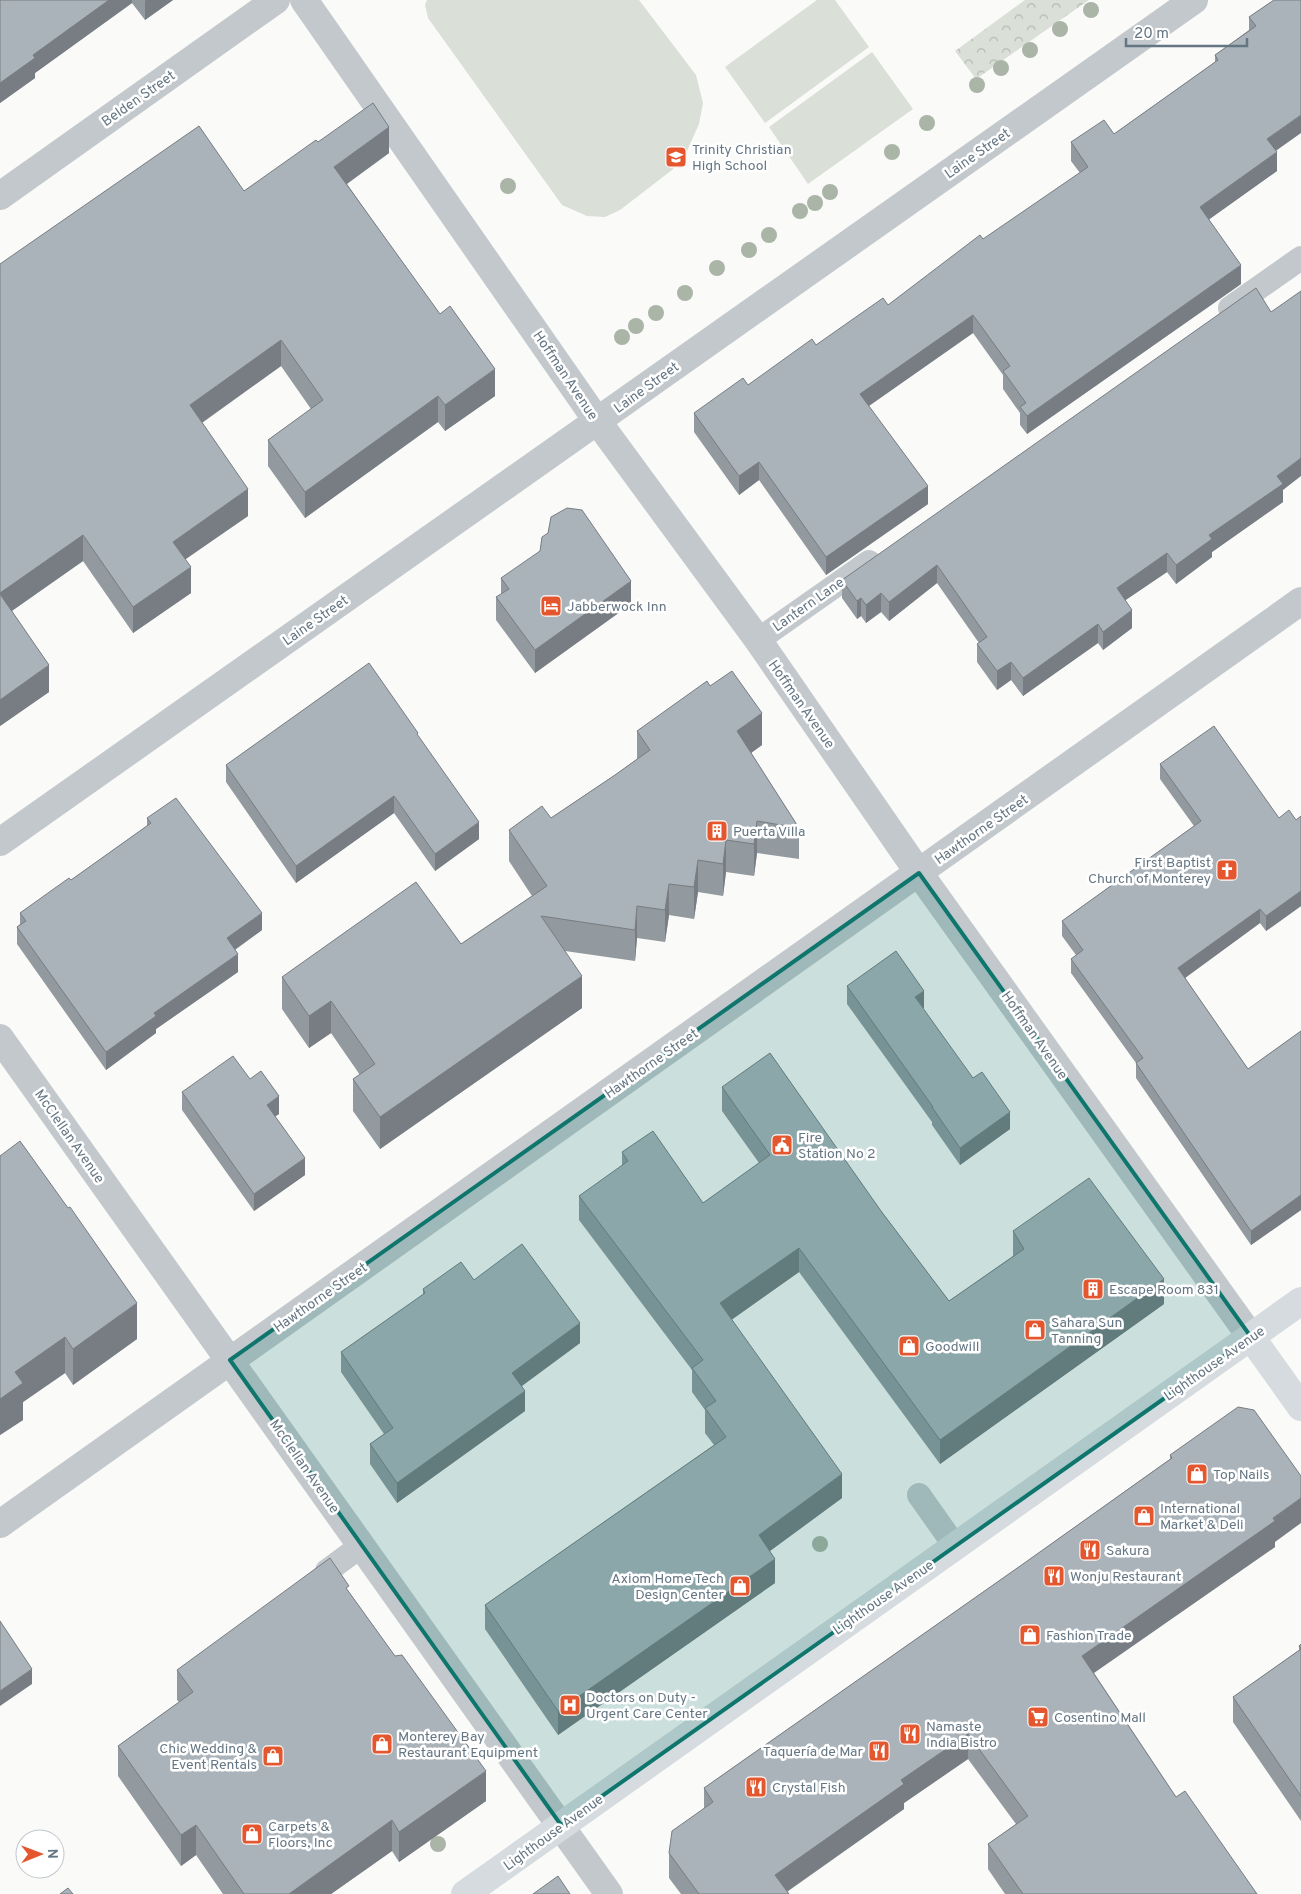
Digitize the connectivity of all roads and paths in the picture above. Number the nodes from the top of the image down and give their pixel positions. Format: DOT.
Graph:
graph roads {
  1 [pos="276,0"];
  2 [pos="304,0"];
  3 [pos="1194,0"];
  4 [pos="0,196"];
  5 [pos="1301,258"];
  6 [pos="1212,321"];
  7 [pos="598,422"];
  8 [pos="887,549"];
  9 [pos="1301,601"];
  10 [pos="758,640"];
  11 [pos="0,842"];
  12 [pos="919,873"];
  13 [pos="0,1038"];
  14 [pos="1301,1301"];
  15 [pos="1251,1337"];
  16 [pos="230,1360"];
  17 [pos="1301,1407"];
  18 [pos="919,1495"];
  19 [pos="0,1524"];
  20 [pos="361,1546"];
  21 [pos="954,1546"];
  22 [pos="327,1571"];
  23 [pos="561,1825"];
  24 [pos="465,1894"];
  25 [pos="609,1894"];
  1 -- 4 [label="street, Belden Street"];
  2 -- 7 [label="street, Hoffman Avenue"];
  3 -- 7 [label="street, Laine Street"];
  5 -- 6 [label="lane"];
  7 -- 10 [label="street, Hoffman Avenue"];
  7 -- 11 [label="street, Laine Street"];
  8 -- 10 [label="lane, Lantern Lane"];
  9 -- 12 [label="street, Hawthorne Street"];
  10 -- 12 [label="street, Hoffman Avenue"];
  12 -- 15 [label="street, Hoffman Avenue"];
  12 -- 16 [label="street, Hawthorne Street"];
  13 -- 16 [label="street, McClellan Avenue"];
  14 -- 15 [label="main road, Lighthouse Avenue"];
  15 -- 17 [label="main road, Hoffman Avenue"];
  15 -- 21 [label="main road, Lighthouse Avenue"];
  16 -- 19 [label="street, Hawthorne Street"];
  16 -- 20 [label="street, McClellan Avenue"];
  18 -- 21 [label="lane"];
  20 -- 22 [label="lane"];
  20 -- 23 [label="street, McClellan Avenue"];
  21 -- 23 [label="main road, Lighthouse Avenue"];
  23 -- 24 [label="main road, Lighthouse Avenue"];
  23 -- 25 [label="street, McClellan Avenue"];
}
